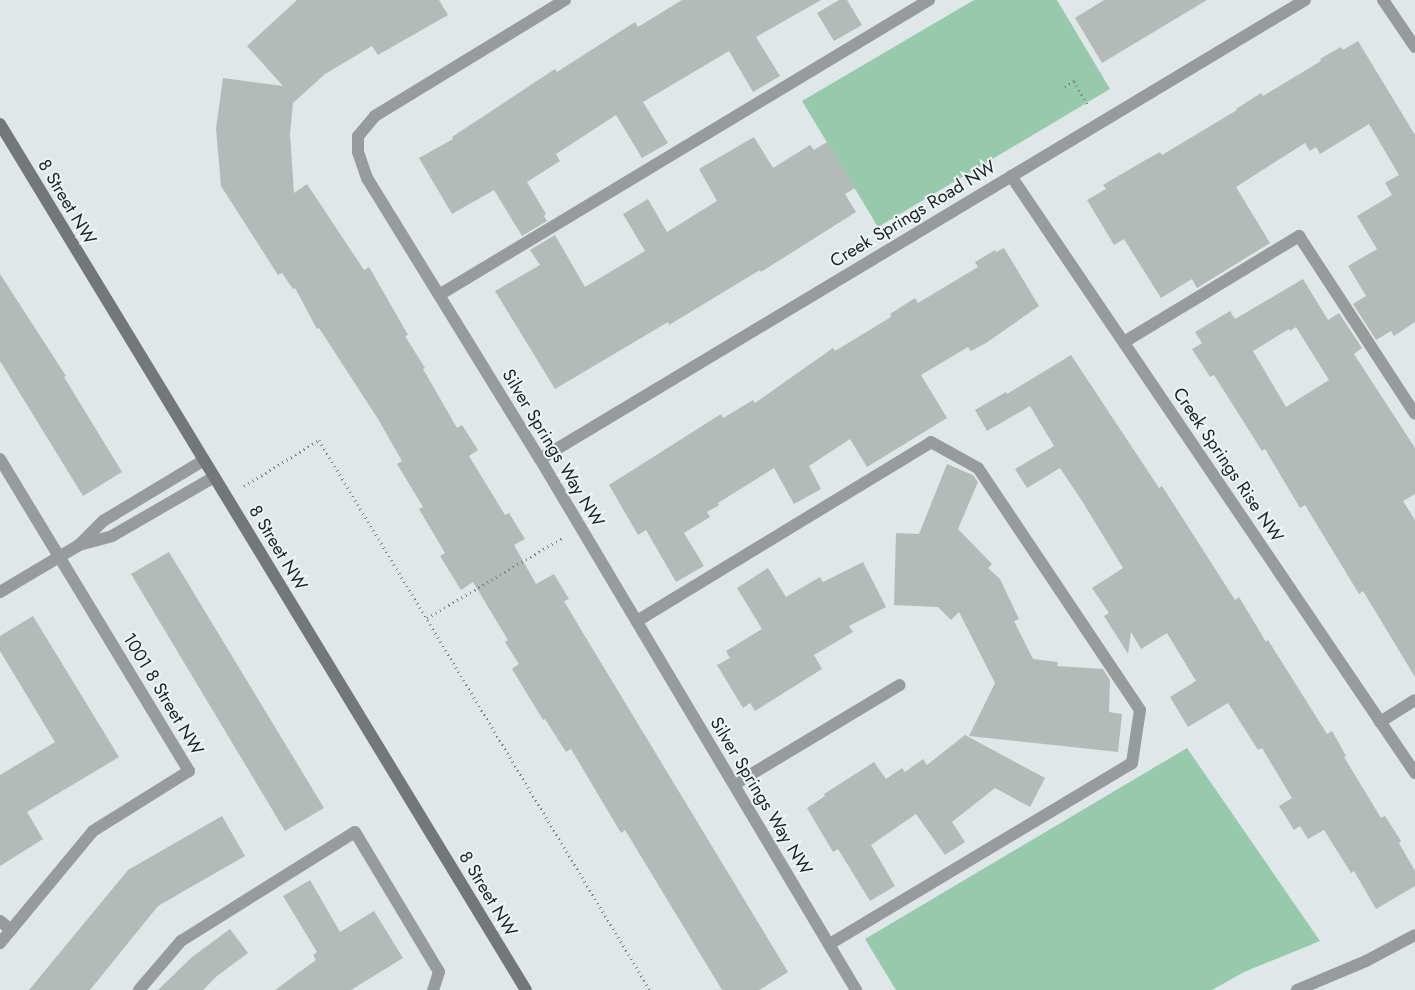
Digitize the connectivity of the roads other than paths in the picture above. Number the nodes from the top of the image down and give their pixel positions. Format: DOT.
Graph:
graph roads {
  1 [pos="565,0"];
  2 [pos="929,0"];
  3 [pos="1305,0"];
  4 [pos="1383,0"];
  5 [pos="1415,47"];
  6 [pos="0,124"];
  7 [pos="1011,176"];
  8 [pos="439,295"];
  9 [pos="1124,342"];
  10 [pos="1415,414"];
  11 [pos="0,459"];
  12 [pos="540,459"];
  13 [pos="204,460"];
  14 [pos="214,477"];
  15 [pos="79,545"];
  16 [pos="60,556"];
  17 [pos="0,592"];
  18 [pos="637,621"];
  19 [pos="900,685"];
  20 [pos="1415,700"];
  21 [pos="1380,722"];
  22 [pos="1415,773"];
  23 [pos="734,784"];
  24 [pos="0,921"];
  25 [pos="11,930"];
  26 [pos="1415,935"];
  27 [pos="0,943"];
  28 [pos="829,944"];
  29 [pos="139,990"];
  30 [pos="434,990"];
  31 [pos="526,990"];
  32 [pos="856,990"];
  33 [pos="1297,990"];
  1 -- 8 [label="street, Silver Springs Way NW"];
  2 -- 8 [label="street"];
  3 -- 7 [label="street, Creek Springs Road NW"];
  4 -- 5 [label="street"];
  6 -- 13 [label="street, 8 Street NW"];
  7 -- 9 [label="street, Creek Springs Rise NW"];
  7 -- 12 [label="street, Creek Springs Road NW"];
  8 -- 12 [label="street, Silver Springs Way NW"];
  9 -- 10 [label="street"];
  9 -- 21 [label="street, Creek Springs Rise NW"];
  11 -- 16 [label="street, 1001 8 Street NW"];
  12 -- 18 [label="street, Silver Springs Way NW"];
  13 -- 14 [label="street, 8 Street NW"];
  13 -- 15 [label="street"];
  14 -- 15 [label="street"];
  14 -- 31 [label="street, 8 Street NW"];
  15 -- 16 [label="street"];
  16 -- 17 [label="street"];
  16 -- 25 [label="street, 1001 8 Street NW"];
  18 -- 23 [label="street, Silver Springs Way NW"];
  18 -- 28 [label="street"];
  19 -- 23 [label="street"];
  20 -- 21 [label="street"];
  21 -- 22 [label="street, Creek Springs Rise NW"];
  23 -- 28 [label="street, Silver Springs Way NW"];
  24 -- 25 [label="street"];
  25 -- 27 [label="street, 1001 8 Street NW"];
  26 -- 33 [label="street"];
  28 -- 32 [label="street, Silver Springs Way NW"];
  29 -- 30 [label="street"];
}
